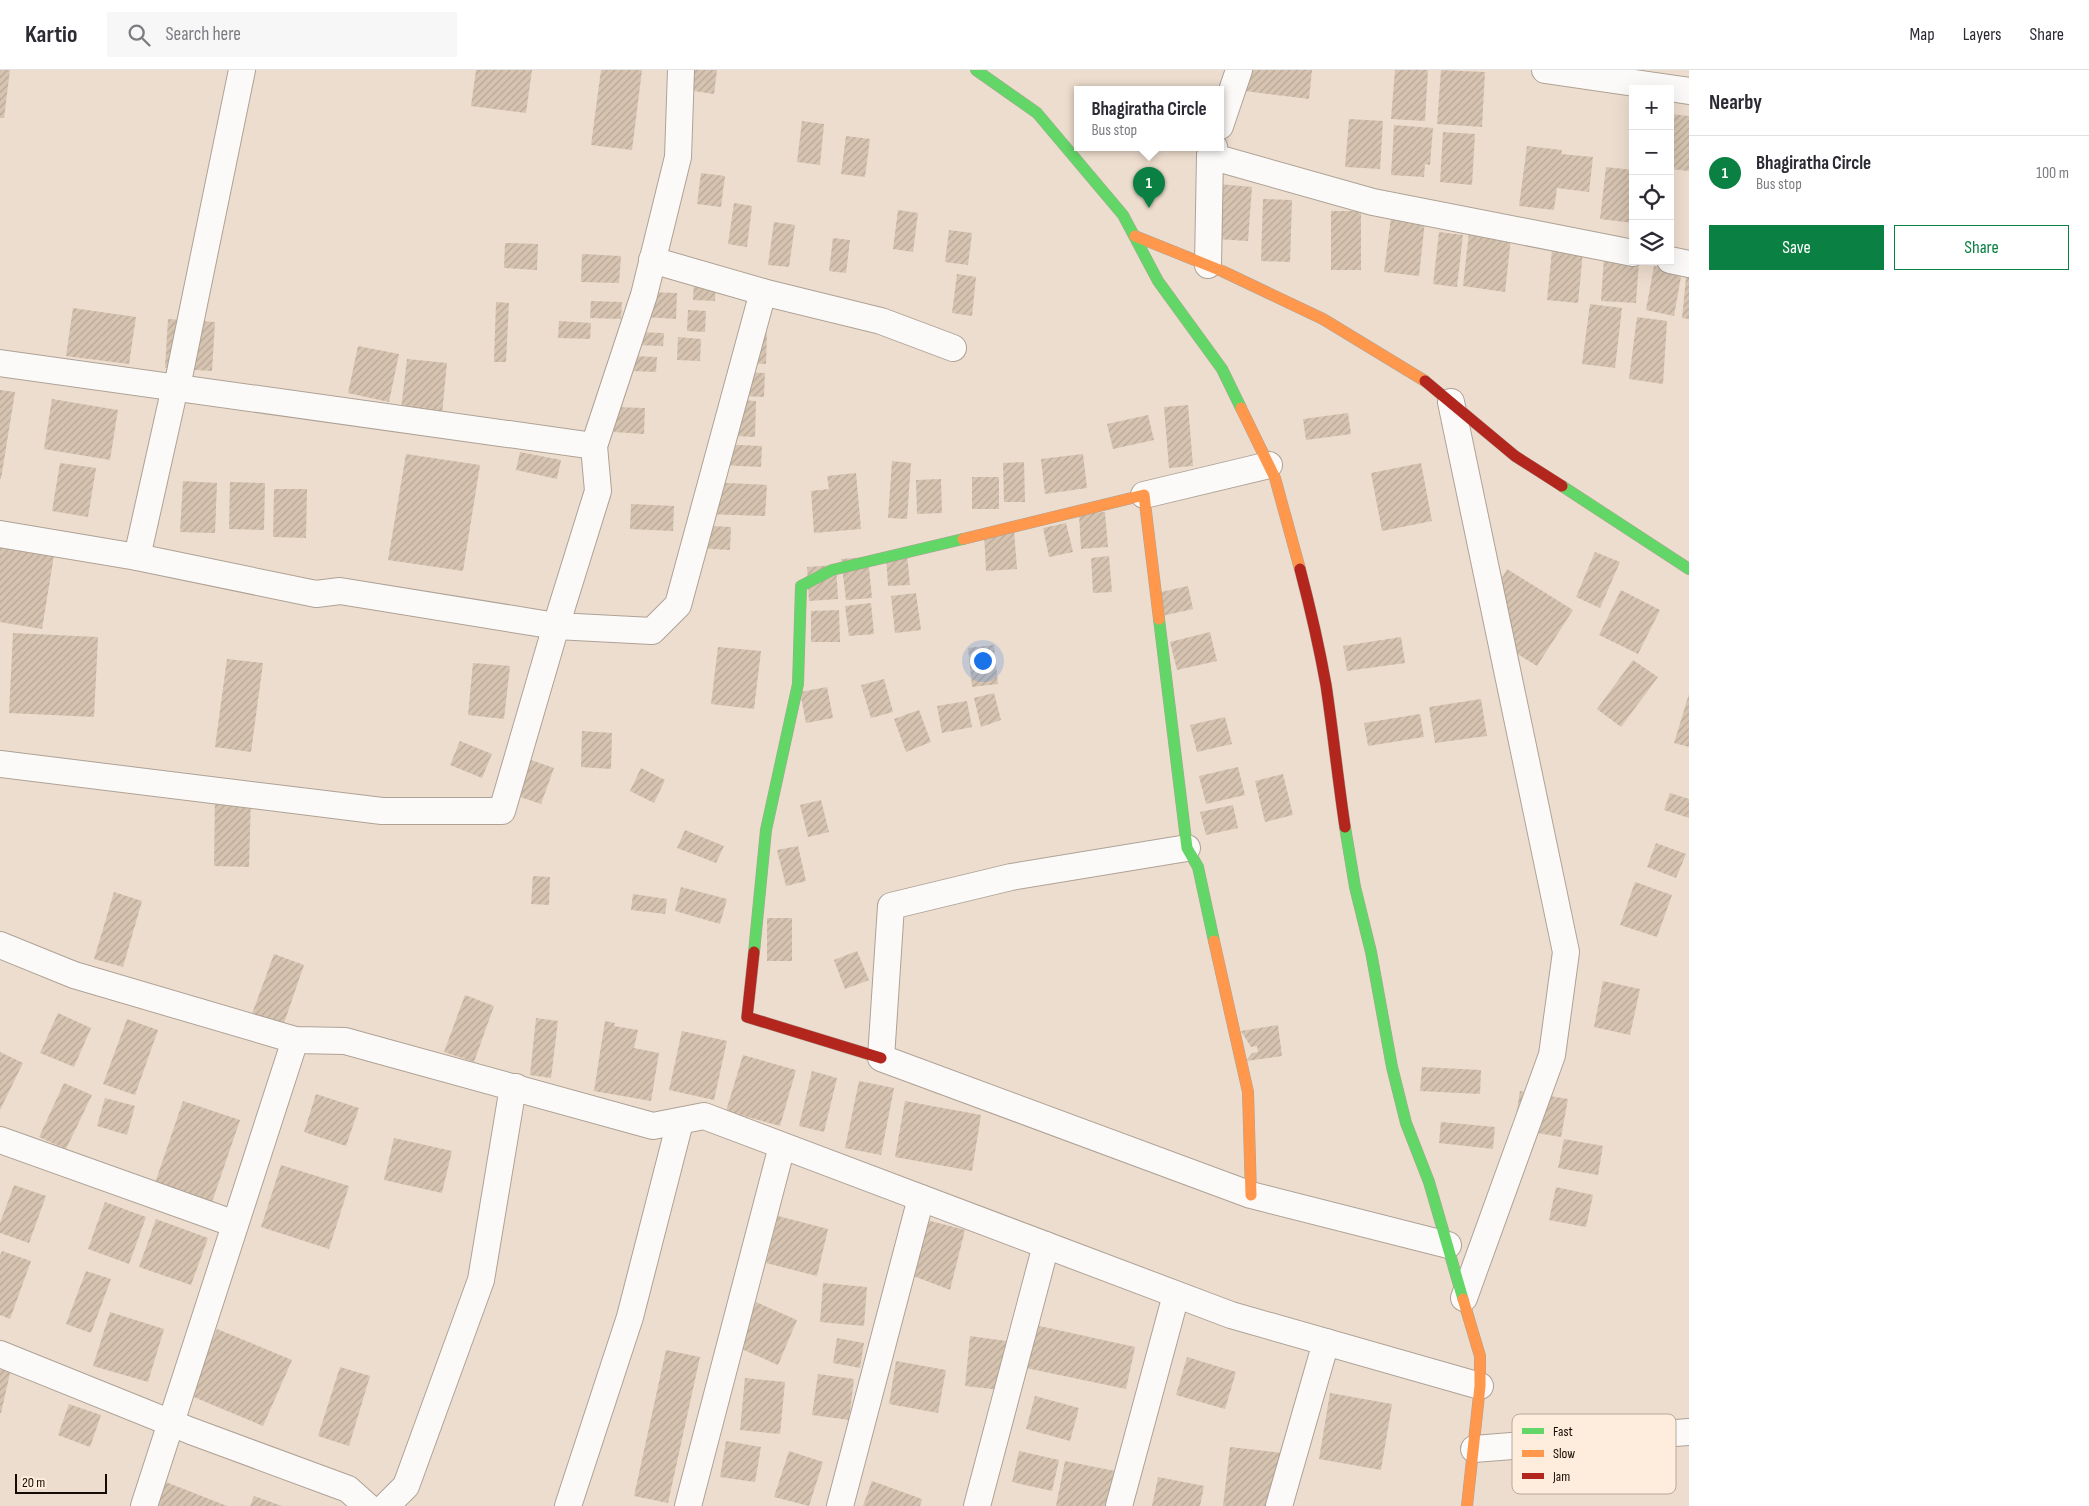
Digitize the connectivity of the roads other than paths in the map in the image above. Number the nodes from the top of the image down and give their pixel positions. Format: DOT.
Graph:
graph roads {
  1 [pos="242,70"];
  2 [pos="681,70"];
  3 [pos="976,70"];
  4 [pos="1239,70"];
  5 [pos="1545,70"];
  6 [pos="1689,91"];
  7 [pos="1224,114"];
  8 [pos="1212,152"];
  9 [pos="1135,236"];
  10 [pos="1629,252"];
  11 [pos="652,260"];
  12 [pos="1674,261"];
  13 [pos="1689,264"];
  14 [pos="1208,265"];
  15 [pos="763,292"];
  16 [pos="953,348"];
  17 [pos="0,363"];
  18 [pos="175,387"];
  19 [pos="1451,402"];
  20 [pos="594,446"];
  21 [pos="1269,465"];
  22 [pos="1144,495"];
  23 [pos="0,534"];
  24 [pos="137,557"];
  25 [pos="1689,569"];
  26 [pos="556,626"];
  27 [pos="0,764"];
  28 [pos="1187,848"];
  29 [pos="0,944"];
  30 [pos="295,1040"];
  31 [pos="881,1058"];
  32 [pos="514,1087"];
  33 [pos="680,1122"];
  34 [pos="0,1140"];
  35 [pos="782,1146"];
  36 [pos="1251,1195"];
  37 [pos="921,1198"];
  38 [pos="235,1224"];
  39 [pos="1046,1245"];
  40 [pos="1448,1245"];
  41 [pos="1176,1295"];
  42 [pos="1464,1298"];
  43 [pos="1326,1342"];
  44 [pos="0,1354"];
  45 [pos="1480,1386"];
  46 [pos="171,1423"];
  47 [pos="1689,1432"];
  48 [pos="1676,1433"];
  49 [pos="1512,1446"];
  50 [pos="1474,1449"];
  51 [pos="144,1506"];
  52 [pos="366,1506"];
  53 [pos="386,1506"];
  54 [pos="568,1506"];
  55 [pos="688,1506"];
  56 [pos="840,1506"];
  57 [pos="977,1506"];
  58 [pos="1119,1506"];
  59 [pos="1279,1506"];
  60 [pos="1467,1506"];
  1 -- 18 [label="street"];
  2 -- 11 [label="street"];
  3 -- 9 [label="street"];
  4 -- 7 [label="street"];
  5 -- 6 [label="street"];
  8 -- 10 [label="street"];
  8 -- 14 [label="street"];
  9 -- 14 [label="street"];
  9 -- 21 [label="street"];
  11 -- 15 [label="street"];
  11 -- 20 [label="street"];
  12 -- 13 [label="street"];
  14 -- 19 [label="street"];
  15 -- 16 [label="street"];
  15 -- 26 [label="street"];
  17 -- 18 [label="street"];
  18 -- 20 [label="street"];
  18 -- 24 [label="street"];
  19 -- 25 [label="street"];
  19 -- 42 [label="street"];
  20 -- 26 [label="street"];
  21 -- 22 [label="street"];
  21 -- 40 [label="street"];
  22 -- 28 [label="street"];
  22 -- 31 [label="street"];
  23 -- 24 [label="street"];
  24 -- 26 [label="street"];
  26 -- 27 [label="street"];
  28 -- 31 [label="street"];
  28 -- 36 [label="street"];
  29 -- 30 [label="street"];
  30 -- 32 [label="street"];
  30 -- 38 [label="street"];
  31 -- 36 [label="street"];
  32 -- 33 [label="street"];
  32 -- 53 [label="street"];
  33 -- 35 [label="street"];
  33 -- 54 [label="street"];
  34 -- 38 [label="street"];
  35 -- 37 [label="street"];
  35 -- 55 [label="street"];
  36 -- 40 [label="street"];
  37 -- 39 [label="street"];
  37 -- 56 [label="street"];
  38 -- 46 [label="street"];
  39 -- 41 [label="street"];
  39 -- 57 [label="street"];
  40 -- 42 [label="street"];
  41 -- 43 [label="street"];
  41 -- 58 [label="street"];
  42 -- 45 [label="street"];
  43 -- 45 [label="street"];
  43 -- 59 [label="street"];
  44 -- 46 [label="street"];
  45 -- 50 [label="street"];
  46 -- 51 [label="street"];
  46 -- 52 [label="street"];
  47 -- 48 [label="street"];
  49 -- 50 [label="street"];
  50 -- 60 [label="street"];
}
